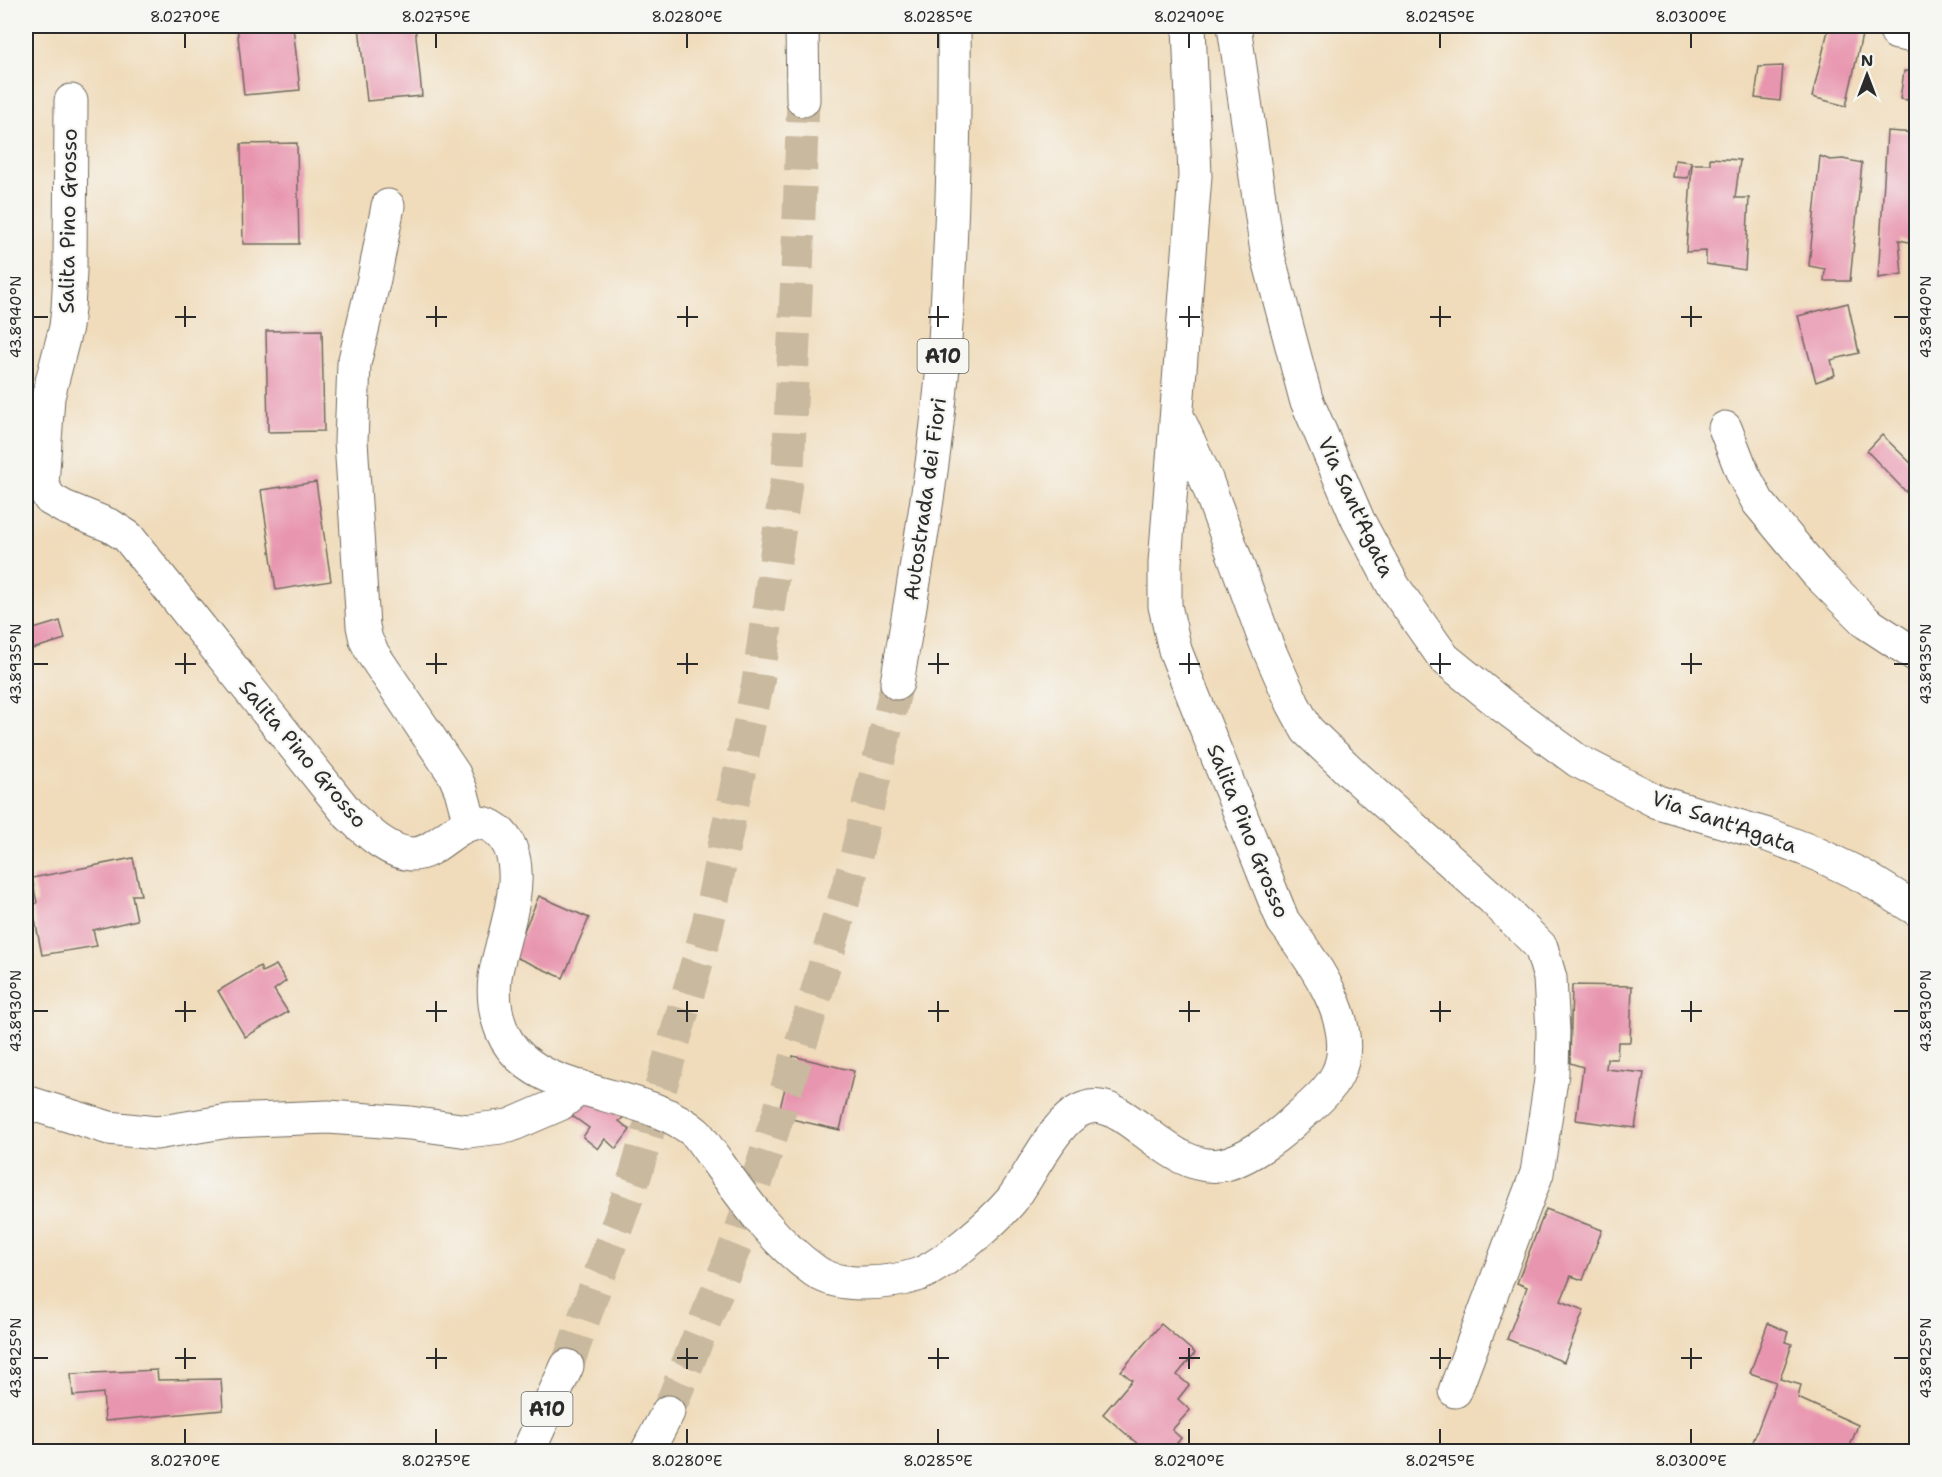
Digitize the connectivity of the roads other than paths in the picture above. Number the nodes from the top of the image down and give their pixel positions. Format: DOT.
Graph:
graph roads {
  1 [pos="802,26"];
  2 [pos="954,26"];
  3 [pos="1189,26"];
  4 [pos="1234,26"];
  5 [pos="1894,26"];
  6 [pos="1917,32"];
  7 [pos="803,100"];
  8 [pos="71,101"];
  9 [pos="388,206"];
  10 [pos="1178,416"];
  11 [pos="1725,428"];
  12 [pos="1917,655"];
  13 [pos="897,683"];
  14 [pos="470,824"];
  15 [pos="1917,909"];
  16 [pos="581,1087"];
  17 [pos="26,1102"];
  18 [pos="567,1366"];
  19 [pos="1455,1392"];
  20 [pos="668,1412"];
  21 [pos="528,1452"];
  22 [pos="647,1452"];
  1 -- 7 [label="main road"];
  2 -- 13 [label="main road, Autostrada dei Fiori / A10"];
  3 -- 10 [label="main road, Salita Pino Grosso"];
  4 -- 15 [label="main road, Via Sant'Agata"];
  5 -- 6 [label="main road"];
  8 -- 14 [label="main road, Salita Pino Grosso"];
  9 -- 14 [label="main road"];
  10 -- 16 [label="main road, Salita Pino Grosso"];
  10 -- 19 [label="main road"];
  11 -- 12 [label="main road"];
  14 -- 16 [label="main road, Salita Pino Grosso"];
  16 -- 17 [label="main road"];
  18 -- 21 [label="main road, A10"];
  20 -- 22 [label="main road"];
}
